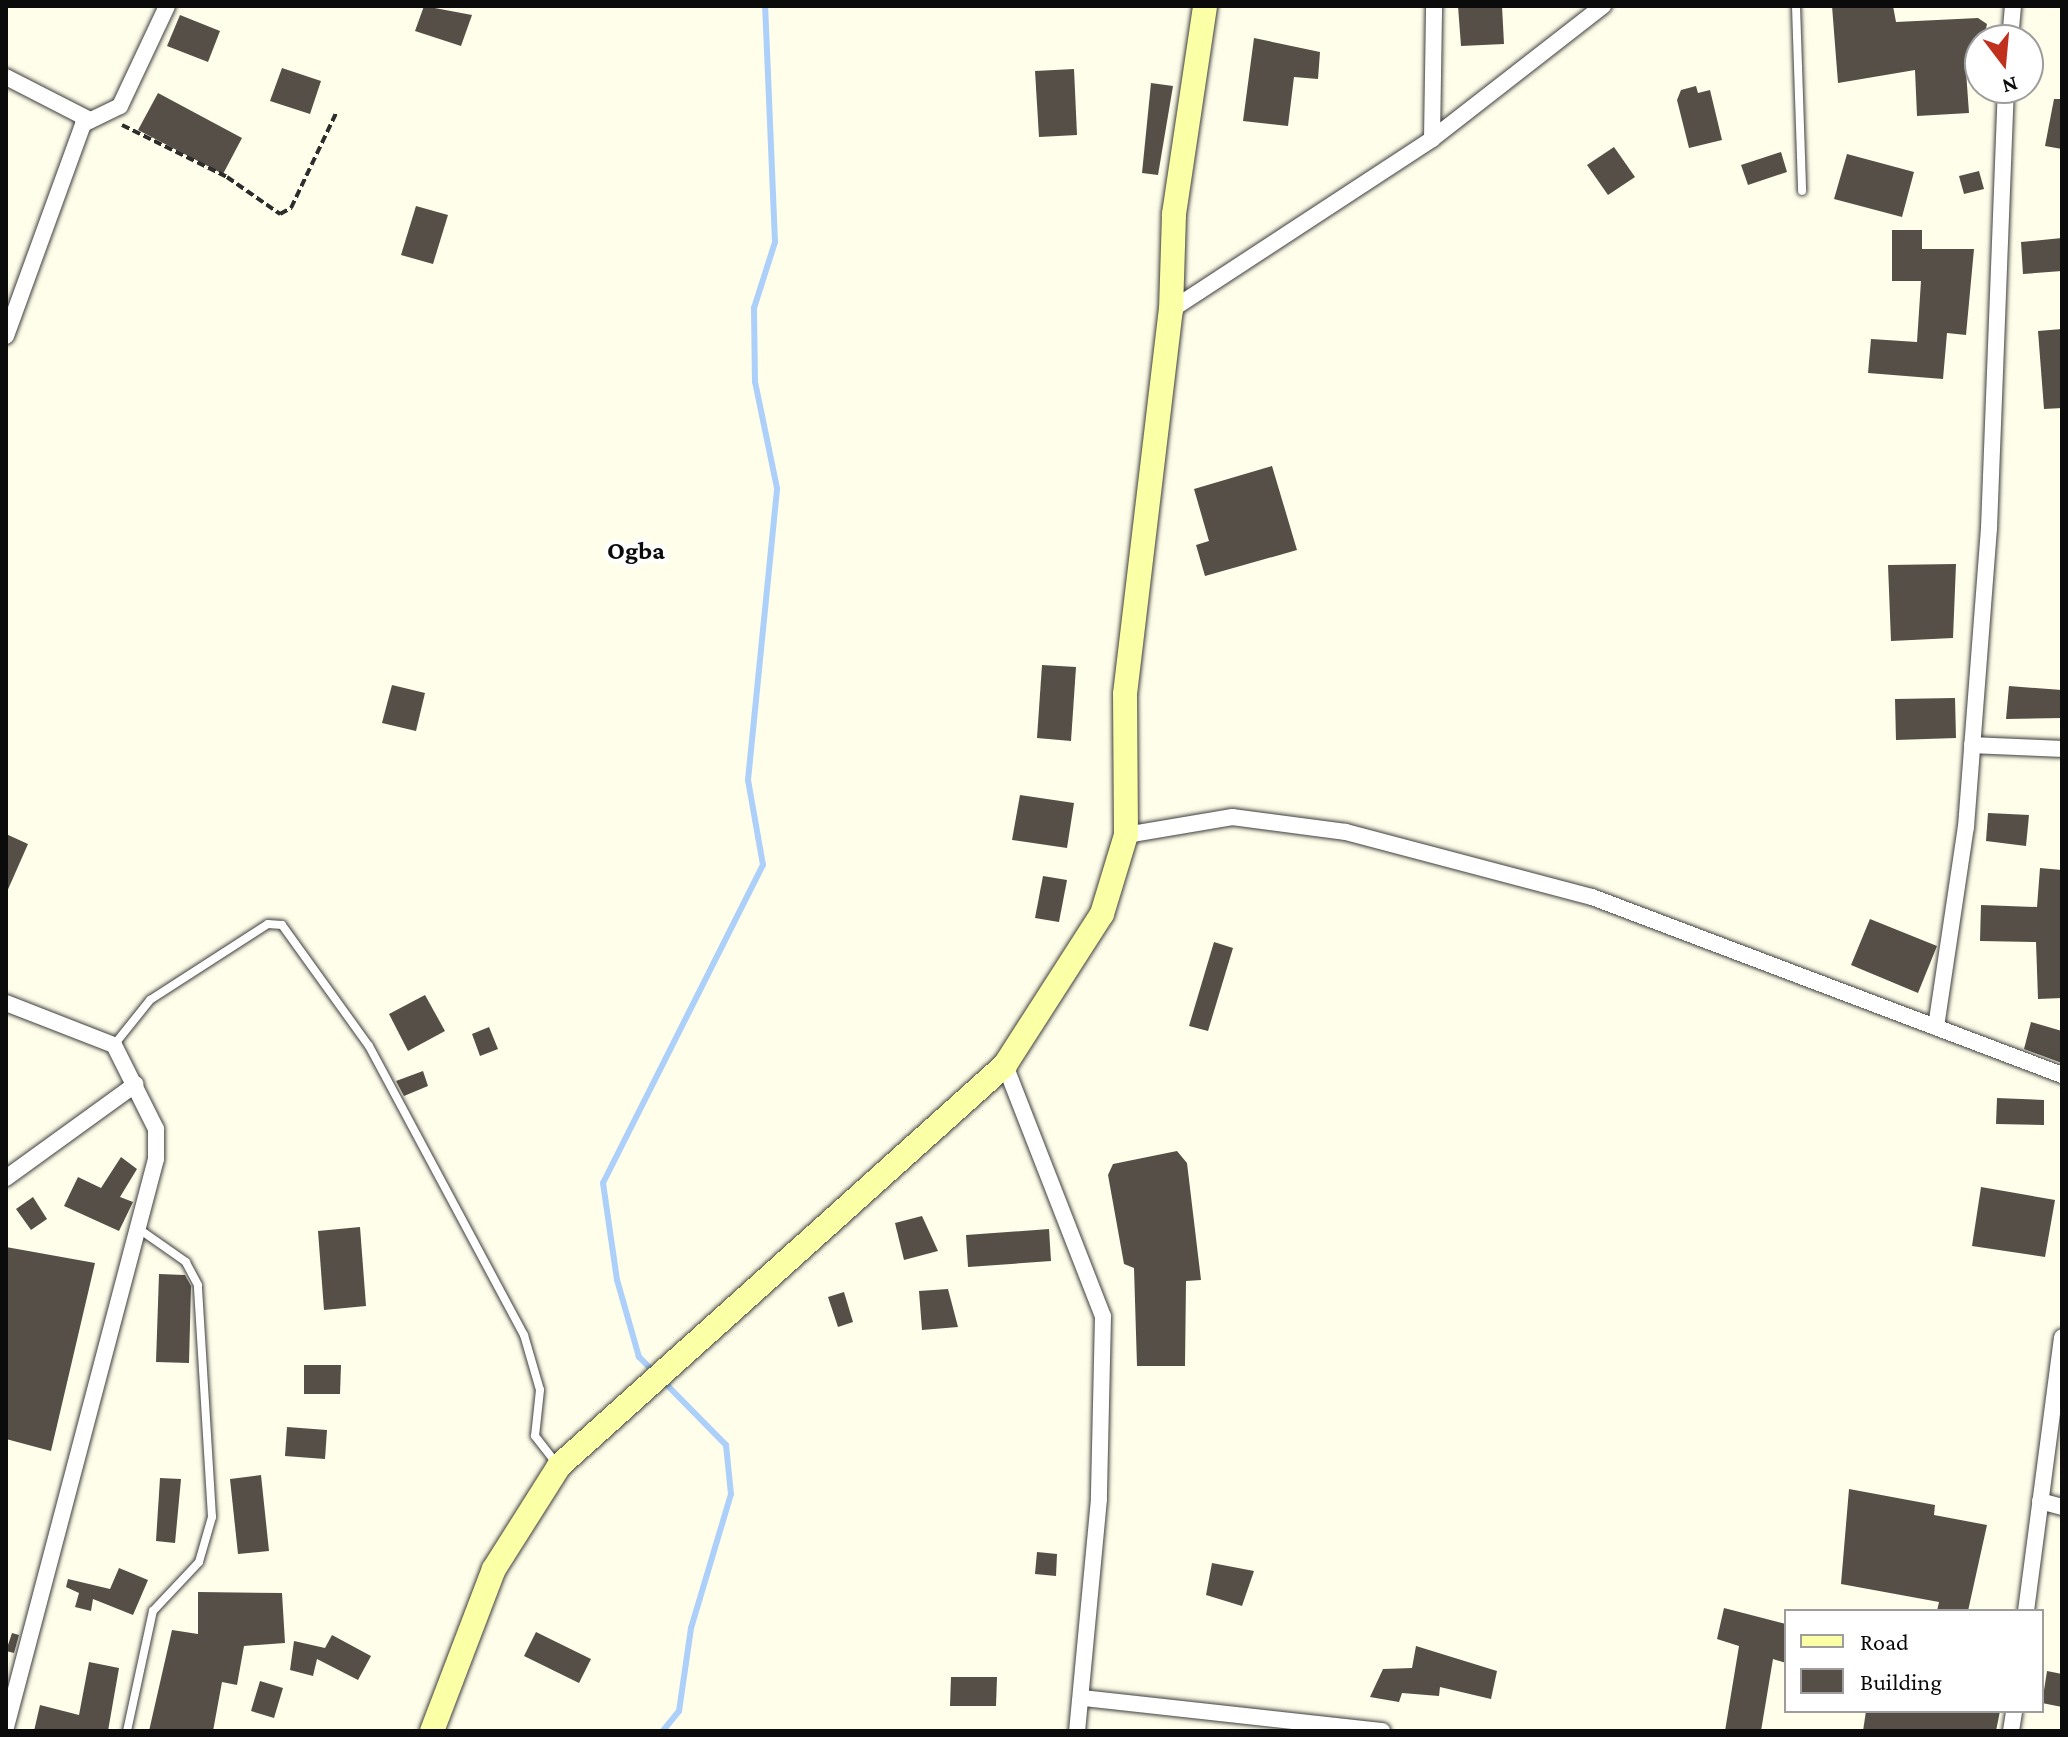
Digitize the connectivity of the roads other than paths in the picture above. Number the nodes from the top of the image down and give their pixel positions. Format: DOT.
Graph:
graph roads {
  1 [pos="167,6"];
  2 [pos="1205,6"];
  3 [pos="1434,6"];
  4 [pos="1603,6"];
  5 [pos="1796,6"];
  6 [pos="6,77"];
  7 [pos="2005,104"];
  8 [pos="90,120"];
  9 [pos="1432,139"];
  10 [pos="1802,191"];
  11 [pos="1171,310"];
  12 [pos="6,336"];
  13 [pos="1972,745"];
  14 [pos="2062,749"];
  15 [pos="1126,835"];
  16 [pos="6,1003"];
  17 [pos="1936,1027"];
  18 [pos="114,1045"];
  19 [pos="1005,1065"];
  20 [pos="2062,1075"];
  21 [pos="136,1084"];
  22 [pos="6,1178"];
  23 [pos="138,1229"];
  24 [pos="2062,1337"];
  25 [pos="559,1466"];
  26 [pos="2040,1501"];
  27 [pos="2062,1507"];
  28 [pos="2026,1609"];
  29 [pos="1083,1698"];
  30 [pos="6,1727"];
  31 [pos="127,1731"];
  32 [pos="432,1731"];
  33 [pos="1077,1731"];
  34 [pos="1382,1731"];
  1 -- 8 [label="street"];
  2 -- 11 [label="street"];
  3 -- 9 [label="street"];
  4 -- 9 [label="street"];
  5 -- 10 [label="lane"];
  6 -- 8 [label="street"];
  7 -- 13 [label="street"];
  8 -- 12 [label="street"];
  9 -- 11 [label="street"];
  11 -- 15 [label="street"];
  13 -- 14 [label="street"];
  13 -- 17 [label="street"];
  15 -- 17 [label="street"];
  15 -- 19 [label="street"];
  16 -- 18 [label="street"];
  17 -- 20 [label="street"];
  18 -- 21 [label="street"];
  18 -- 25 [label="lane"];
  19 -- 25 [label="street"];
  19 -- 29 [label="street"];
  21 -- 22 [label="street"];
  21 -- 23 [label="street"];
  23 -- 30 [label="street"];
  23 -- 31 [label="lane"];
  24 -- 26 [label="street"];
  25 -- 32 [label="street"];
  26 -- 27 [label="street"];
  26 -- 28 [label="street"];
  29 -- 33 [label="street"];
  29 -- 34 [label="street"];
}
